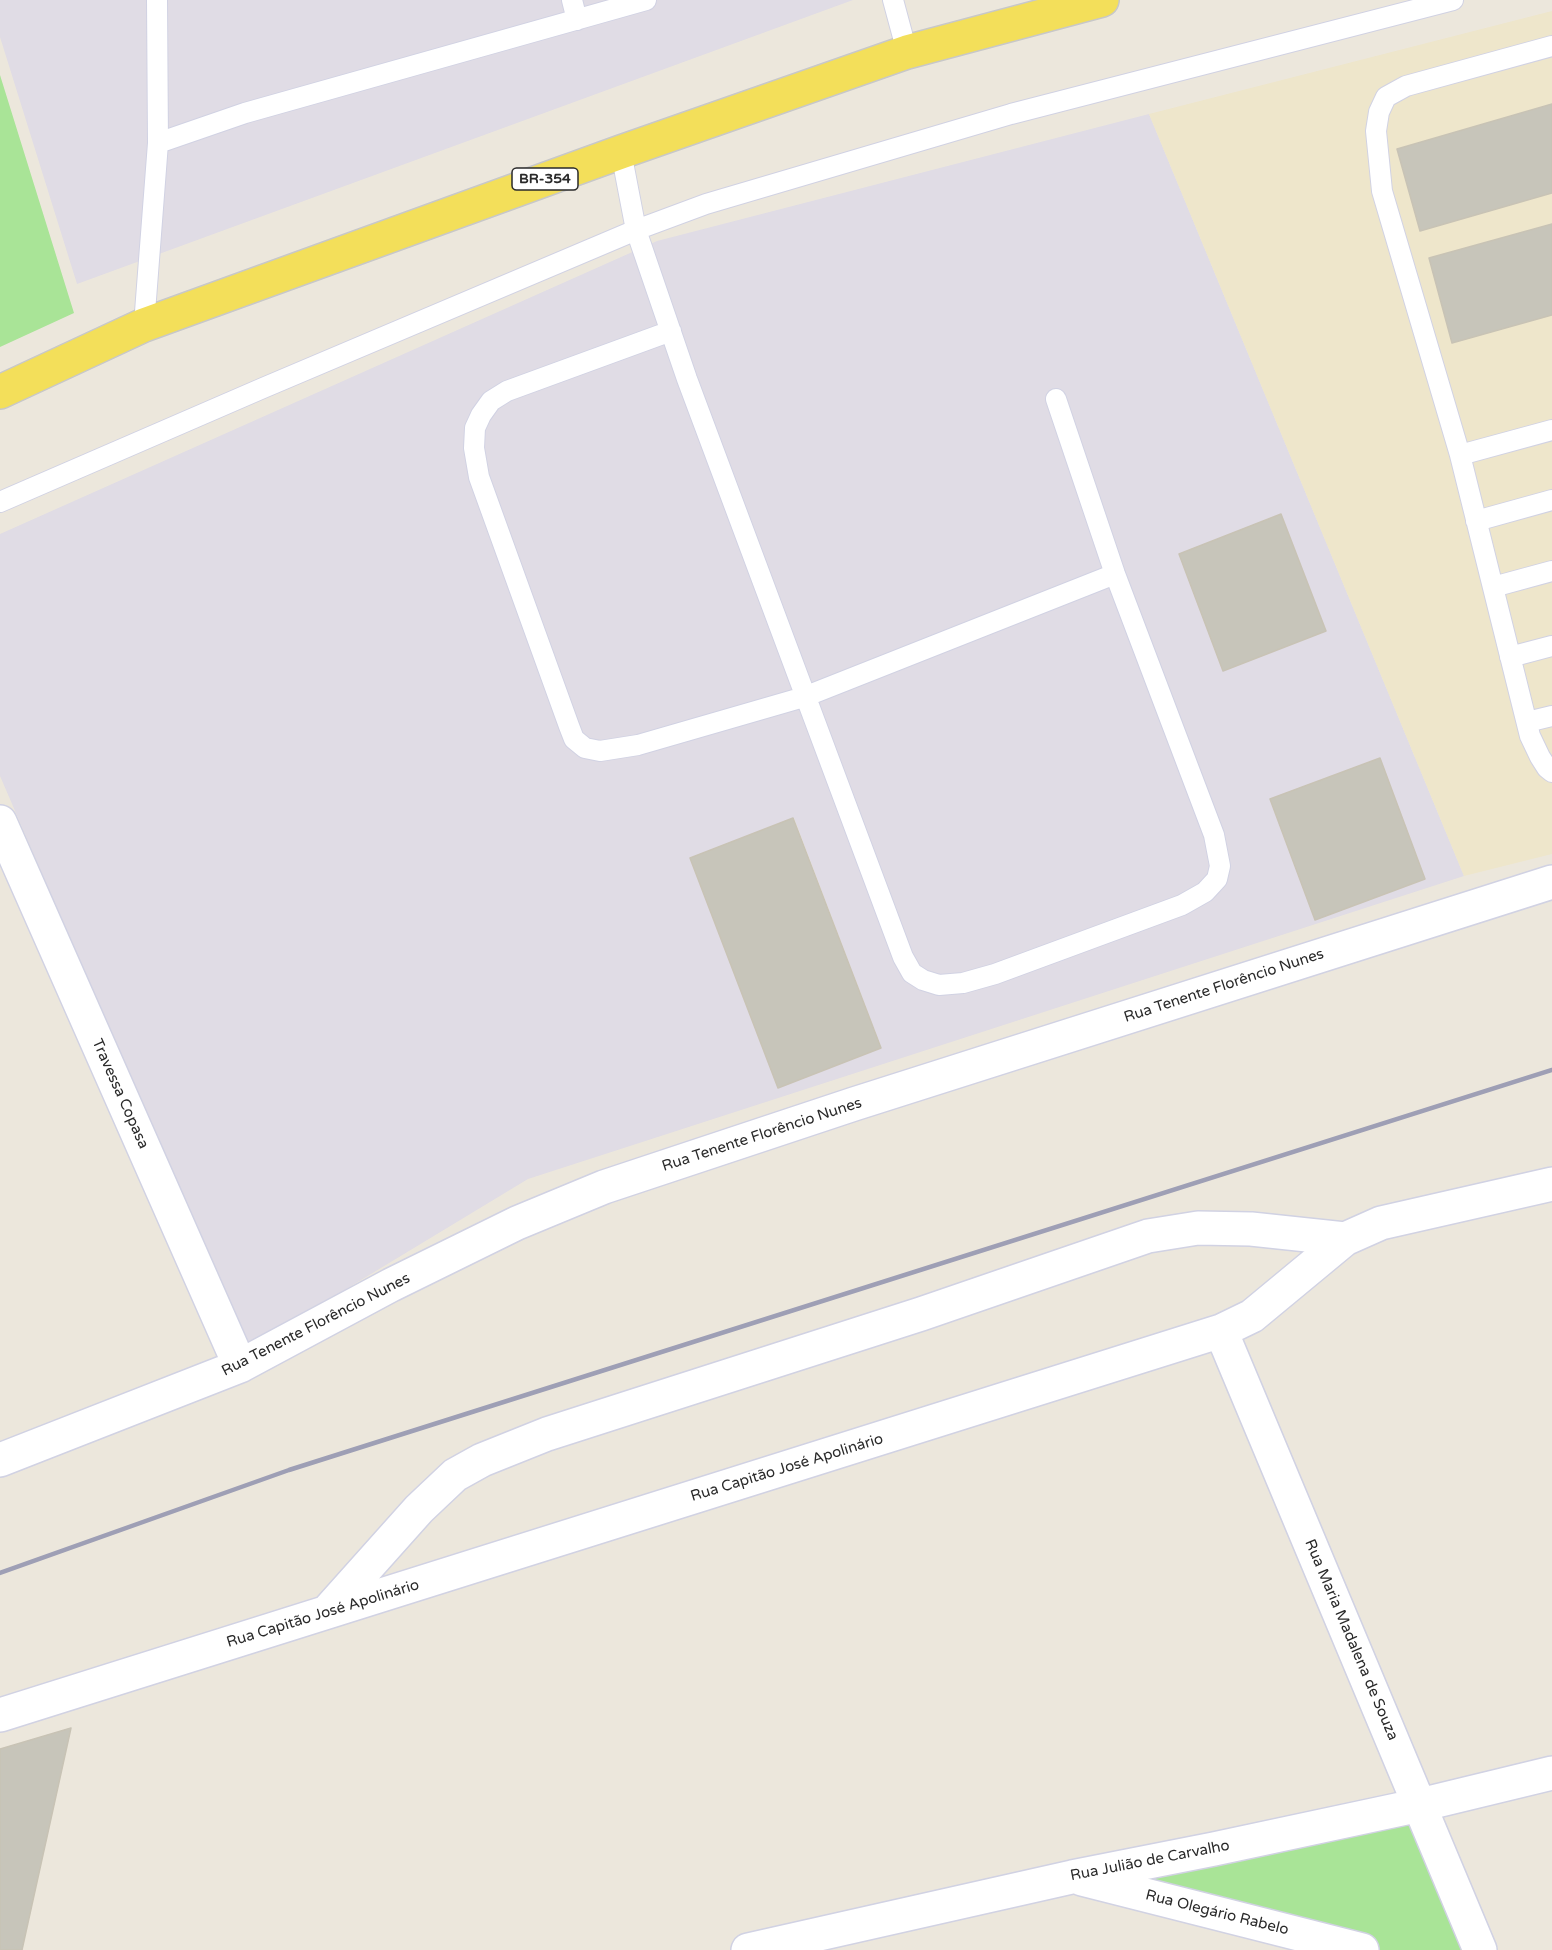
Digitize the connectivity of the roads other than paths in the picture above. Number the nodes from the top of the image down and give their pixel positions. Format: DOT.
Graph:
graph roads {
  1 [pos="157,0"];
  2 [pos="572,0"];
  3 [pos="646,0"];
  4 [pos="893,0"];
  5 [pos="1102,0"];
  6 [pos="1453,0"];
  7 [pos="577,20"];
  8 [pos="1552,46"];
  9 [pos="907,52"];
  10 [pos="158,143"];
  11 [pos="621,152"];
  12 [pos="636,230"];
  13 [pos="144,325"];
  14 [pos="671,331"];
  15 [pos="0,392"];
  16 [pos="1056,399"];
  17 [pos="1552,429"];
  18 [pos="1460,455"];
  19 [pos="1552,500"];
  20 [pos="0,502"];
  21 [pos="1476,521"];
  22 [pos="1552,571"];
  23 [pos="1115,574"];
  24 [pos="1493,587"];
  25 [pos="1552,646"];
  26 [pos="1510,657"];
  27 [pos="804,697"];
  28 [pos="1552,716"];
  29 [pos="1527,723"];
  30 [pos="1552,772"];
  31 [pos="0,822"];
  32 [pos="1552,882"];
  33 [pos="1552,1184"];
  34 [pos="1344,1239"];
  35 [pos="1221,1331"];
  36 [pos="240,1366"];
  37 [pos="0,1460"];
  38 [pos="327,1612"];
  39 [pos="0,1715"];
  40 [pos="1552,1773"];
  41 [pos="1420,1805"];
  42 [pos="1072,1876"];
  43 [pos="748,1950"];
  44 [pos="1362,1950"];
  45 [pos="1480,1950"];
  1 -- 10 [label="lane"];
  2 -- 7 [label="lane"];
  3 -- 7 [label="lane"];
  4 -- 9 [label="lane"];
  5 -- 9 [label="main road, BR-354"];
  6 -- 12 [label="lane"];
  7 -- 10 [label="lane"];
  8 -- 18 [label="lane"];
  9 -- 11 [label="main road, BR-354"];
  10 -- 13 [label="lane"];
  11 -- 12 [label="lane"];
  11 -- 13 [label="main road, BR-354"];
  12 -- 14 [label="lane"];
  12 -- 20 [label="lane"];
  13 -- 15 [label="main road, BR-354"];
  14 -- 27 [label="lane"];
  14 -- 27 [label="lane"];
  16 -- 23 [label="lane"];
  17 -- 18 [label="lane"];
  18 -- 21 [label="lane"];
  19 -- 21 [label="lane"];
  21 -- 24 [label="lane"];
  22 -- 24 [label="lane"];
  23 -- 27 [label="lane"];
  23 -- 27 [label="lane"];
  24 -- 26 [label="lane"];
  25 -- 26 [label="lane"];
  26 -- 29 [label="lane"];
  28 -- 29 [label="lane"];
  29 -- 30 [label="lane"];
  31 -- 36 [label="street, Travessa Copasa"];
  32 -- 36 [label="street, Rua Tenente Florêncio Nunes"];
  33 -- 34 [label="street, Rua Capitão José Apolinário"];
  34 -- 35 [label="street, Rua Capitão José Apolinário"];
  34 -- 38 [label="street"];
  35 -- 38 [label="street, Rua Capitão José Apolinário"];
  35 -- 41 [label="street, Rua Maria Madalena de Souza"];
  36 -- 37 [label="street, Rua Tenente Florêncio Nunes"];
  38 -- 39 [label="street, Rua Capitão José Apolinário"];
  40 -- 41 [label="street, Rua Julião de Carvalho"];
  41 -- 42 [label="street, Rua Julião de Carvalho"];
  41 -- 45 [label="street, Rua Maria Madalena de Souza"];
  42 -- 43 [label="street, Rua Julião de Carvalho"];
  42 -- 44 [label="street, Rua Olegário Rabelo"];
}
